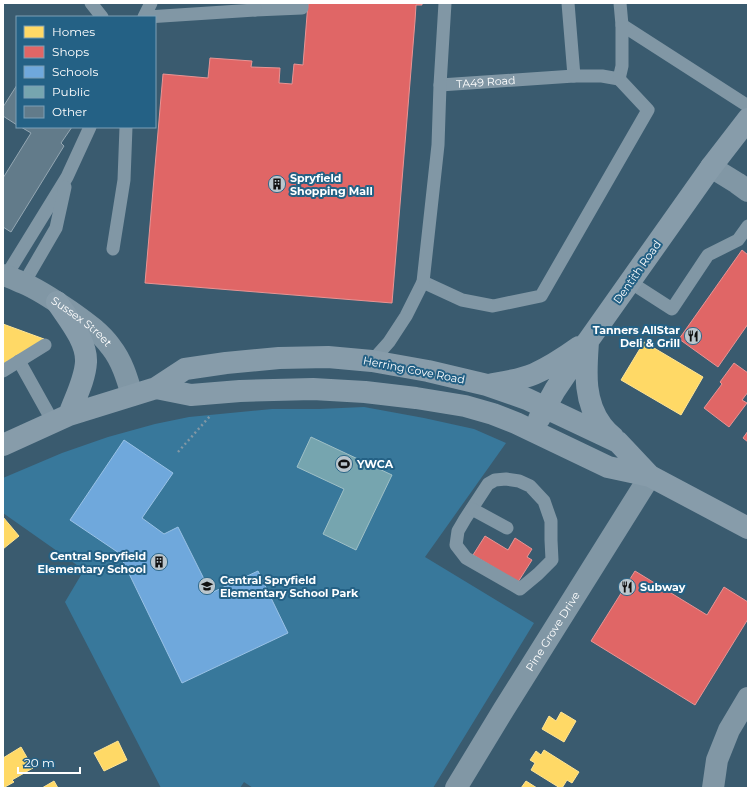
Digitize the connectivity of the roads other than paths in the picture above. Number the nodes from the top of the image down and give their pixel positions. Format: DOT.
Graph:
graph roads {
  1 [pos="91,3"];
  2 [pos="151,3"];
  3 [pos="302,3"];
  4 [pos="445,3"];
  5 [pos="568,3"];
  6 [pos="620,3"];
  7 [pos="254,6"];
  8 [pos="101,16"];
  9 [pos="146,16"];
  10 [pos="156,16"];
  11 [pos="622,25"];
  12 [pos="574,76"];
  13 [pos="619,79"];
  14 [pos="440,85"];
  15 [pos="748,106"];
  16 [pos="748,119"];
  17 [pos="90,128"];
  18 [pos="126,128"];
  19 [pos="711,167"];
  20 [pos="67,177"];
  21 [pos="748,191"];
  22 [pos="748,226"];
  23 [pos="113,249"];
  24 [pos="11,278"];
  25 [pos="423,282"];
  26 [pos="630,282"];
  27 [pos="57,302"];
  28 [pos="588,341"];
  29 [pos="46,345"];
  30 [pos="19,361"];
  31 [pos="372,361"];
  32 [pos="3,371"];
  33 [pos="487,385"];
  34 [pos="156,388"];
  35 [pos="132,395"];
  36 [pos="545,407"];
  37 [pos="61,418"];
  38 [pos="532,430"];
  39 [pos="618,442"];
  40 [pos="3,445"];
  41 [pos="650,476"];
  42 [pos="472,509"];
  43 [pos="507,528"];
  44 [pos="748,528"];
  45 [pos="748,698"];
  46 [pos="456,788"];
  47 [pos="712,788"];
  1 -- 8 [label="lane"];
  2 -- 9 [label="lane"];
  3 -- 7 [label="lane"];
  4 -- 14 [label="lane"];
  5 -- 12 [label="lane"];
  6 -- 11 [label="lane"];
  7 -- 10 [label="lane"];
  11 -- 13 [label="lane"];
  11 -- 15 [label="lane"];
  12 -- 13 [label="lane, TA49 Road"];
  12 -- 14 [label="lane, TA49 Road"];
  13 -- 25 [label="lane"];
  14 -- 25 [label="lane"];
  16 -- 19 [label="main road, Dentith Road"];
  17 -- 20 [label="lane"];
  18 -- 23 [label="lane"];
  19 -- 21 [label="street"];
  19 -- 26 [label="main road, Dentith Road"];
  20 -- 24 [label="lane"];
  20 -- 24 [label="lane"];
  22 -- 26 [label="lane"];
  24 -- 27 [label="street, Sussex Street"];
  25 -- 31 [label="lane"];
  26 -- 28 [label="main road, Dentith Road"];
  27 -- 35 [label="street, Sussex Street"];
  27 -- 37 [label="main road"];
  28 -- 33 [label="main road"];
  28 -- 36 [label="main road, Dentith Road"];
  28 -- 39 [label="main road"];
  29 -- 30 [label="lane"];
  30 -- 32 [label="lane"];
  30 -- 37 [label="lane"];
  31 -- 33 [label="main road, Herring Cove Road"];
  31 -- 34 [label="main road, Herring Cove Road"];
  33 -- 36 [label="main road, Herring Cove Road"];
  34 -- 35 [label="main road, Herring Cove Road"];
  34 -- 38 [label="main road, Herring Cove Road"];
  35 -- 37 [label="main road, Herring Cove Road"];
  36 -- 38 [label="main road, Dentith Road"];
  36 -- 39 [label="main road, Herring Cove Road"];
  37 -- 40 [label="main road, Herring Cove Road"];
  38 -- 41 [label="main road, Herring Cove Road"];
  39 -- 41 [label="main road, Herring Cove Road"];
  41 -- 44 [label="main road, Herring Cove Road"];
  41 -- 46 [label="street, Pine Grove Drive"];
  42 -- 42 [label="lane"];
  42 -- 43 [label="lane"];
  45 -- 47 [label="street"];
}
